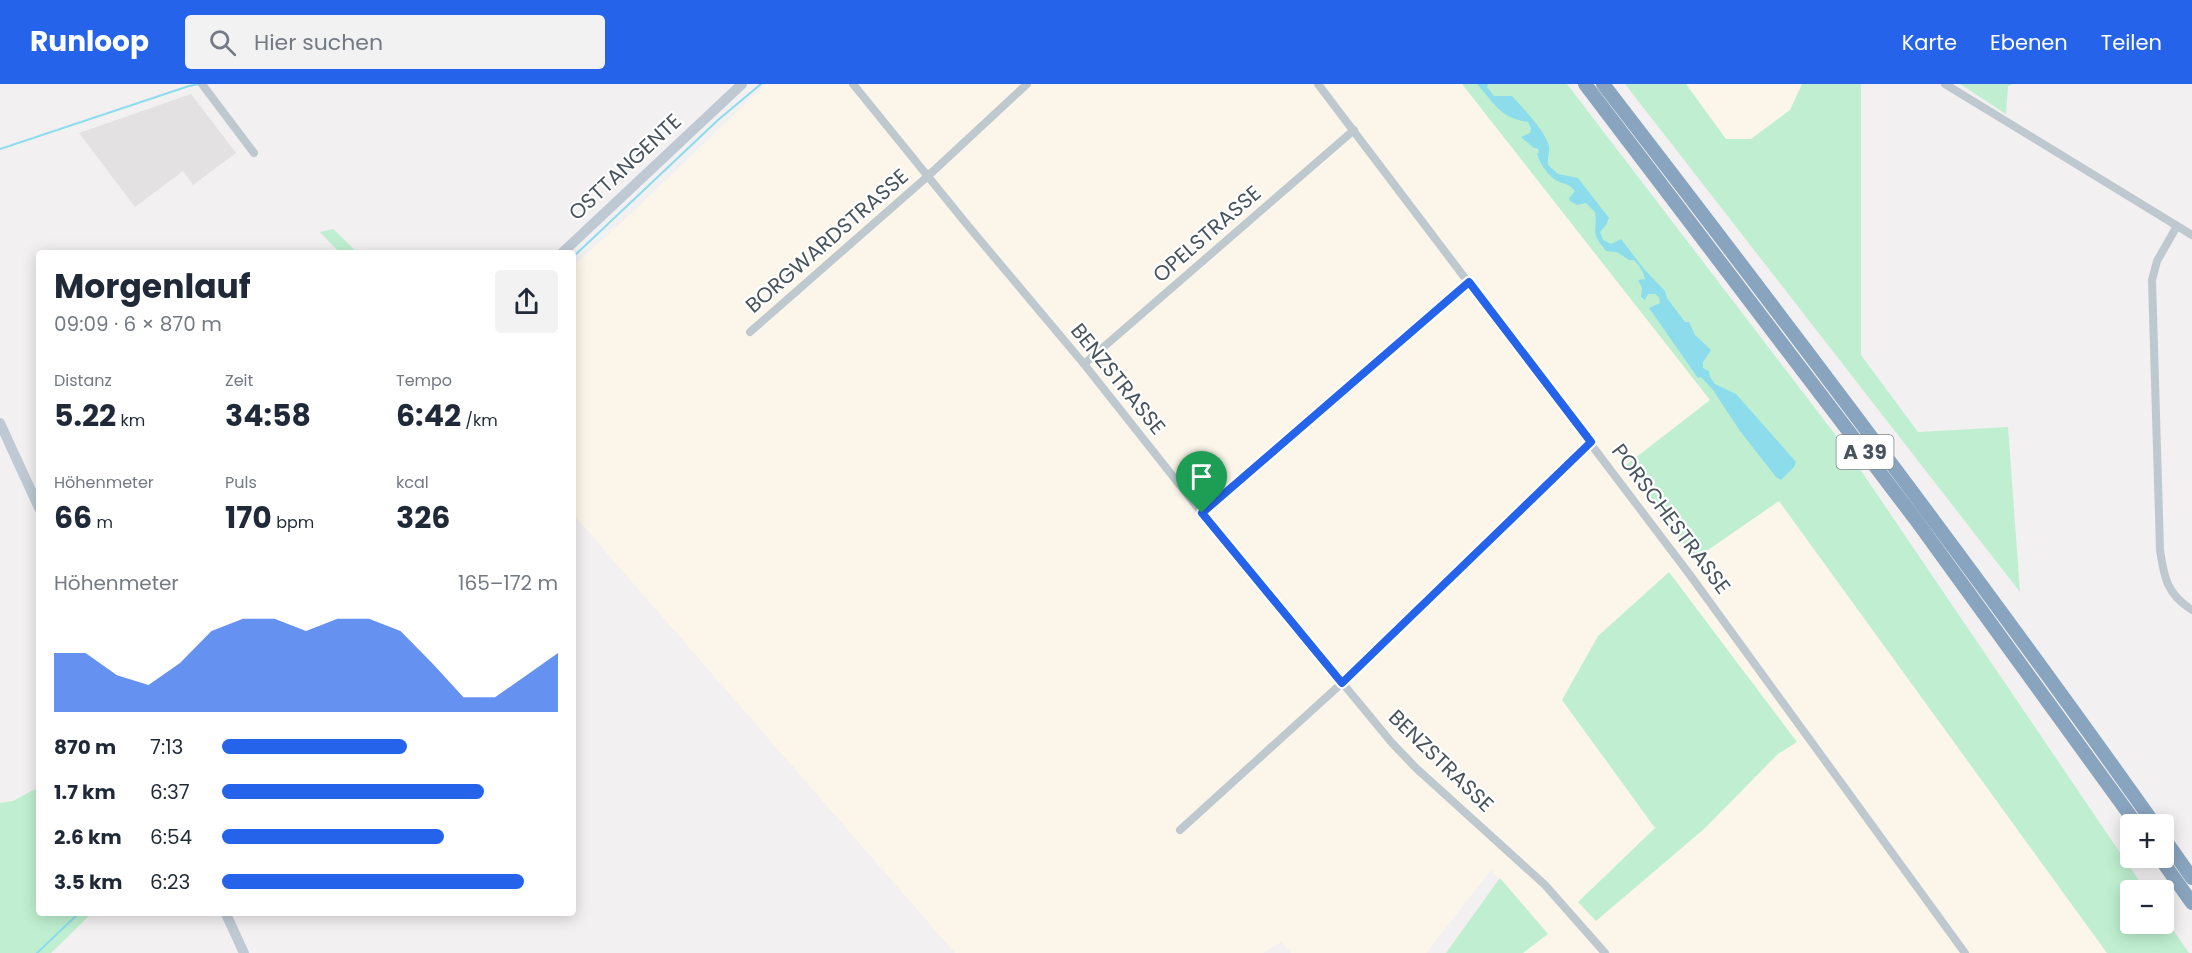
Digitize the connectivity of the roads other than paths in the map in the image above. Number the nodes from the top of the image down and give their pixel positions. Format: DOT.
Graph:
graph roads {
  1 [pos="742,84"];
  2 [pos="854,84"];
  3 [pos="1027,84"];
  4 [pos="1318,84"];
  5 [pos="1585,84"];
  6 [pos="1603,84"];
  7 [pos="1945,84"];
  8 [pos="203,85"];
  9 [pos="1353,130"];
  10 [pos="254,153"];
  11 [pos="928,177"];
  12 [pos="2177,226"];
  13 [pos="2192,235"];
  14 [pos="565,250"];
  15 [pos="1469,282"];
  16 [pos="750,332"];
  17 [pos="1084,364"];
  18 [pos="0,423"];
  19 [pos="1591,442"];
  20 [pos="36,501"];
  21 [pos="1202,513"];
  22 [pos="2192,610"];
  23 [pos="1342,683"];
  24 [pos="2129,814"];
  25 [pos="2147,814"];
  26 [pos="1180,830"];
  27 [pos="2174,853"];
  28 [pos="2167,868"];
  29 [pos="2192,878"];
  30 [pos="2192,903"];
  31 [pos="227,916"];
  32 [pos="244,953"];
  33 [pos="1605,953"];
  34 [pos="1965,953"];
  1 -- 14 [label="street, OSTTANGENTE"];
  2 -- 11 [label="street, BENZSTRASSE"];
  3 -- 11 [label="street"];
  4 -- 9 [label="street, PORSCHESTRASSE"];
  5 -- 24 [label="highway, A 39"];
  6 -- 25 [label="highway, A 39"];
  7 -- 12 [label="street"];
  8 -- 10 [label="street"];
  9 -- 15 [label="street, PORSCHESTRASSE"];
  9 -- 17 [label="street, OPELSTRASSE"];
  11 -- 16 [label="street, BORGWARDSTRASSE"];
  11 -- 17 [label="street, BENZSTRASSE"];
  12 -- 13 [label="street"];
  12 -- 22 [label="street"];
  15 -- 19 [label="street, PORSCHESTRASSE"];
  15 -- 21 [label="street"];
  17 -- 21 [label="street, BENZSTRASSE"];
  18 -- 20 [label="street"];
  19 -- 23 [label="street"];
  19 -- 34 [label="street, PORSCHESTRASSE"];
  21 -- 23 [label="street, BENZSTRASSE"];
  23 -- 26 [label="street"];
  23 -- 33 [label="street, BENZSTRASSE"];
  27 -- 29 [label="highway"];
  28 -- 30 [label="highway"];
  31 -- 32 [label="street"];
}
